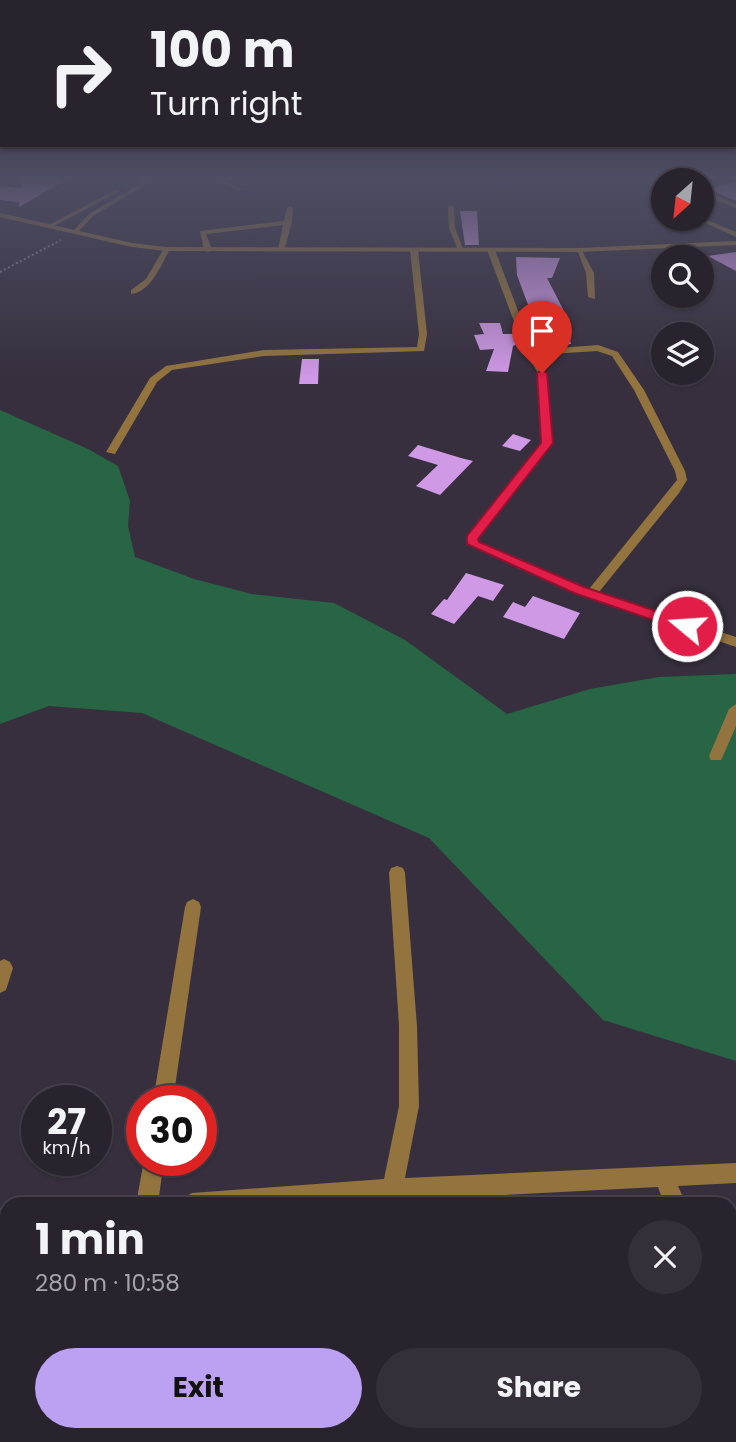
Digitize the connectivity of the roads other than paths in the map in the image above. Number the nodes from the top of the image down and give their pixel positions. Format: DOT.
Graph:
graph roads {
  1 [pos="141,244"];
  2 [pos="206,244"];
  3 [pos="283,244"];
  4 [pos="459,244"];
  5 [pos="707,244"];
  6 [pos="166,249"];
  7 [pos="208,250"];
  8 [pos="282,250"];
  9 [pos="414,250"];
  10 [pos="462,250"];
  11 [pos="491,250"];
  12 [pos="579,250"];
  13 [pos="134,292"];
  14 [pos="592,297"];
  15 [pos="530,353"];
  16 [pos="111,452"];
  17 [pos="591,594"];
  18 [pos="736,642"];
  19 [pos="736,709"];
  20 [pos="716,756"];
  21 [pos="397,873"];
  22 [pos="193,907"];
  23 [pos="165,1085"];
  24 [pos="736,1173"];
  25 [pos="151,1176"];
  26 [pos="664,1176"];
  27 [pos="392,1189"];
  28 [pos="148,1197"];
  29 [pos="293,1197"];
  30 [pos="673,1197"];
  1 -- 6 [label="street"];
  2 -- 7 [label="street"];
  3 -- 8 [label="street"];
  4 -- 10 [label="street"];
  5 -- 12 [label="street"];
  6 -- 7 [label="street"];
  6 -- 13 [label="street"];
  7 -- 8 [label="street"];
  8 -- 9 [label="street"];
  9 -- 10 [label="street"];
  9 -- 16 [label="street"];
  10 -- 11 [label="street"];
  11 -- 12 [label="street"];
  11 -- 15 [label="street"];
  12 -- 14 [label="street"];
  15 -- 17 [label="street"];
  15 -- 17 [label="street"];
  17 -- 18 [label="street"];
  19 -- 20 [label="street"];
  21 -- 27 [label="street"];
  22 -- 23 [label="street"];
  24 -- 26 [label="street"];
  25 -- 28 [label="street"];
  26 -- 27 [label="street"];
  26 -- 30 [label="street"];
  27 -- 29 [label="street"];
}
